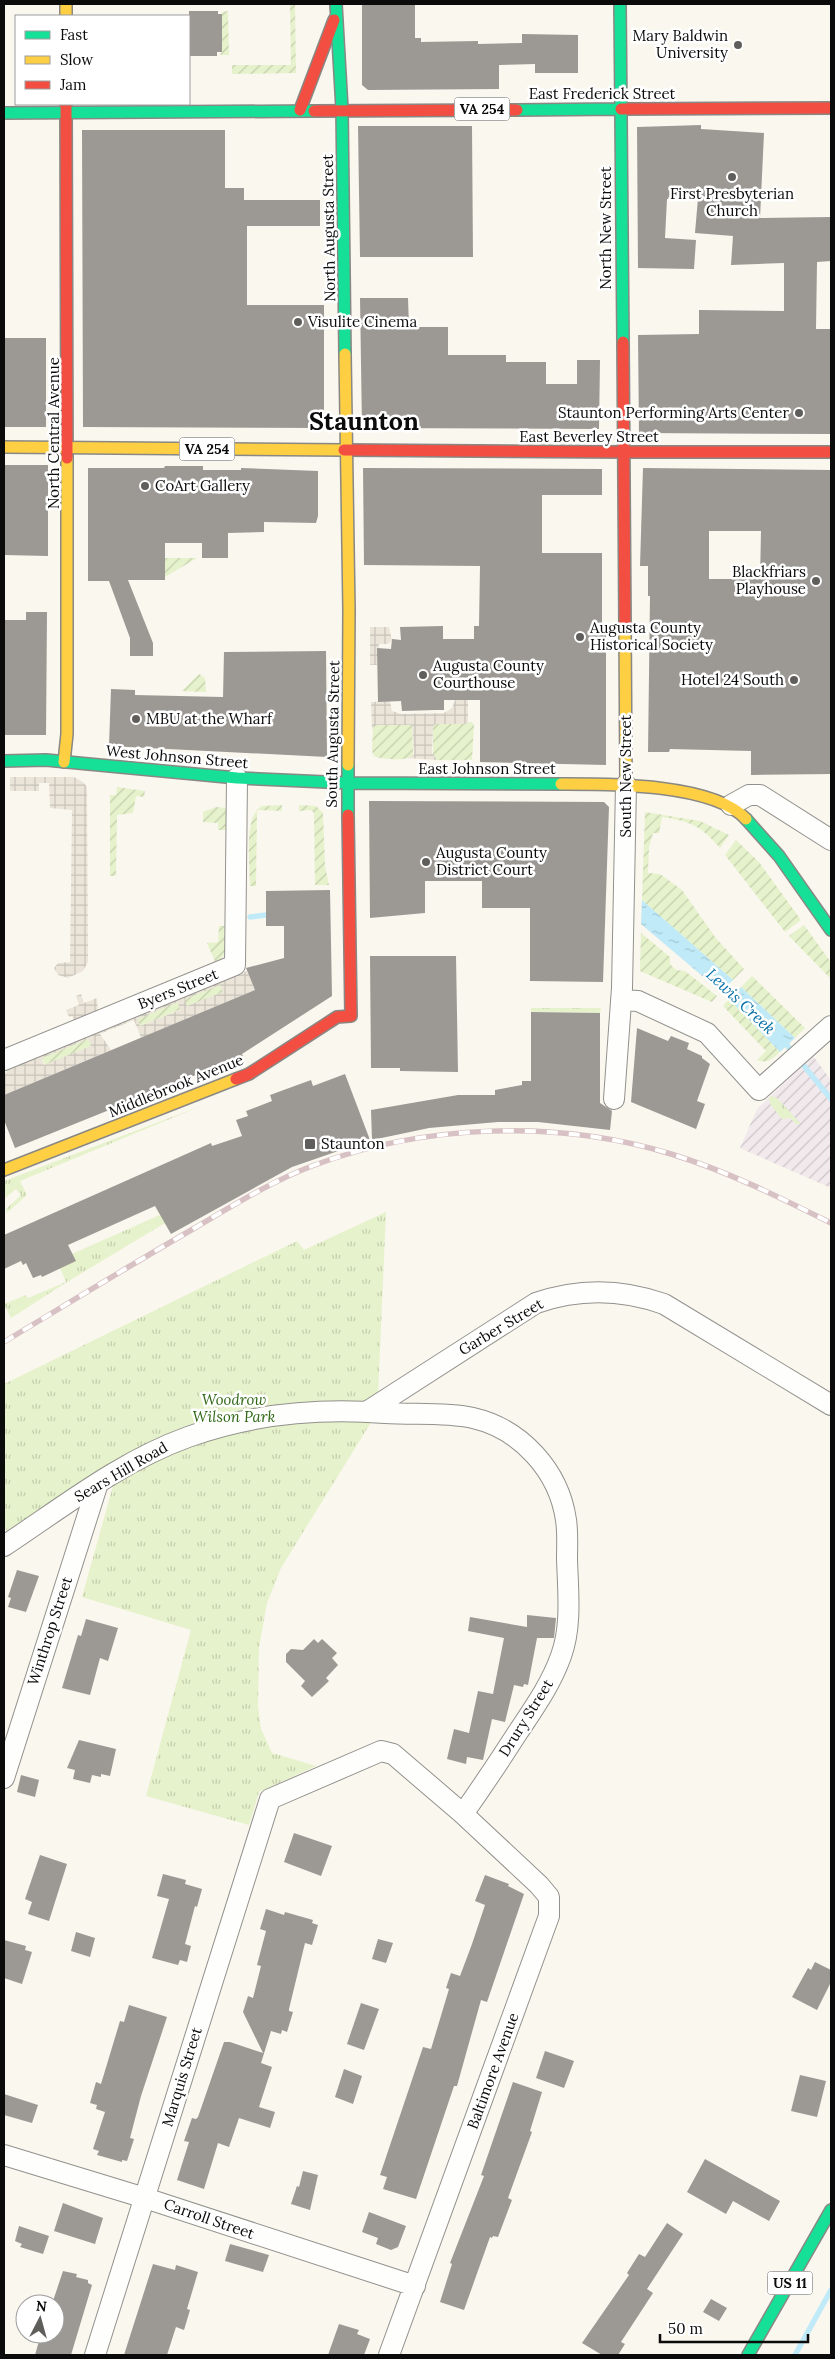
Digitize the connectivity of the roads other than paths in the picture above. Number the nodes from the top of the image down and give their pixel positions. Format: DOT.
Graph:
graph roads {
  1 [pos="620,4"];
  2 [pos="336,9"];
  3 [pos="66,108"];
  4 [pos="831,108"];
  5 [pos="342,109"];
  6 [pos="621,109"];
  7 [pos="300,110"];
  8 [pos="4,113"];
  9 [pos="4,447"];
  10 [pos="68,447"];
  11 [pos="347,451"];
  12 [pos="622,452"];
  13 [pos="831,452"];
  14 [pos="4,761"];
  15 [pos="64,762"];
  16 [pos="237,778"];
  17 [pos="348,783"];
  18 [pos="626,785"];
  19 [pos="731,805"];
  20 [pos="831,840"];
  21 [pos="831,930"];
  22 [pos="621,1000"];
  23 [pos="351,1016"];
  24 [pos="831,1026"];
  25 [pos="4,1060"];
  26 [pos="614,1099"];
  27 [pos="4,1170"];
  28 [pos="831,1405"];
  29 [pos="368,1411"];
  30 [pos="98,1483"];
  31 [pos="4,1546"];
  32 [pos="4,1778"];
  33 [pos="464,1814"];
  34 [pos="4,2155"];
  35 [pos="145,2198"];
  36 [pos="831,2210"];
  37 [pos="415,2286"];
  38 [pos="95,2355"];
  39 [pos="389,2355"];
  40 [pos="748,2355"];
  1 -- 6 [label="main road, North New Street"];
  2 -- 5 [label="main road, North Augusta Street"];
  2 -- 7 [label="main road"];
  3 -- 7 [label="main road, VA 254"];
  3 -- 8 [label="main road, VA 254"];
  3 -- 10 [label="main road, North Central Avenue"];
  4 -- 6 [label="main road, East Frederick Street / VA 254"];
  5 -- 6 [label="main road, East Frederick Street / VA 254"];
  5 -- 7 [label="main road, VA 254"];
  5 -- 11 [label="main road, North Augusta Street"];
  6 -- 12 [label="main road, North New Street"];
  9 -- 10 [label="main road, VA 254"];
  10 -- 11 [label="main road, VA 254"];
  10 -- 15 [label="main road, North Central Avenue"];
  11 -- 12 [label="main road, East Beverley Street / VA 254"];
  11 -- 17 [label="main road, South Augusta Street"];
  12 -- 13 [label="main road, East Beverley Street / VA 254"];
  12 -- 18 [label="main road, South New Street"];
  14 -- 15 [label="main road, West Johnson Street"];
  15 -- 16 [label="main road, West Johnson Street"];
  16 -- 17 [label="main road, West Johnson Street"];
  16 -- 25 [label="street, Byers Street"];
  17 -- 18 [label="main road, East Johnson Street"];
  17 -- 23 [label="main road, South Augusta Street"];
  18 -- 19 [label="main road, East Johnson Street"];
  18 -- 22 [label="street, South New Street"];
  19 -- 20 [label="street"];
  19 -- 21 [label="main road"];
  22 -- 24 [label="street"];
  22 -- 26 [label="street, South New Street"];
  23 -- 27 [label="main road, Middlebrook Avenue"];
  28 -- 29 [label="street, Garber Street"];
  29 -- 30 [label="street, Sears Hill Road"];
  29 -- 33 [label="street, Drury Street"];
  30 -- 31 [label="street, Sears Hill Road"];
  30 -- 32 [label="street, Winthrop Street"];
  33 -- 35 [label="street, Marquis Street"];
  33 -- 37 [label="street, Baltimore Avenue"];
  34 -- 35 [label="street, Carroll Street"];
  35 -- 37 [label="street, Carroll Street"];
  35 -- 38 [label="street, Marquis Street"];
  36 -- 40 [label="main road, US 11"];
  37 -- 39 [label="street, Baltimore Avenue"];
}
